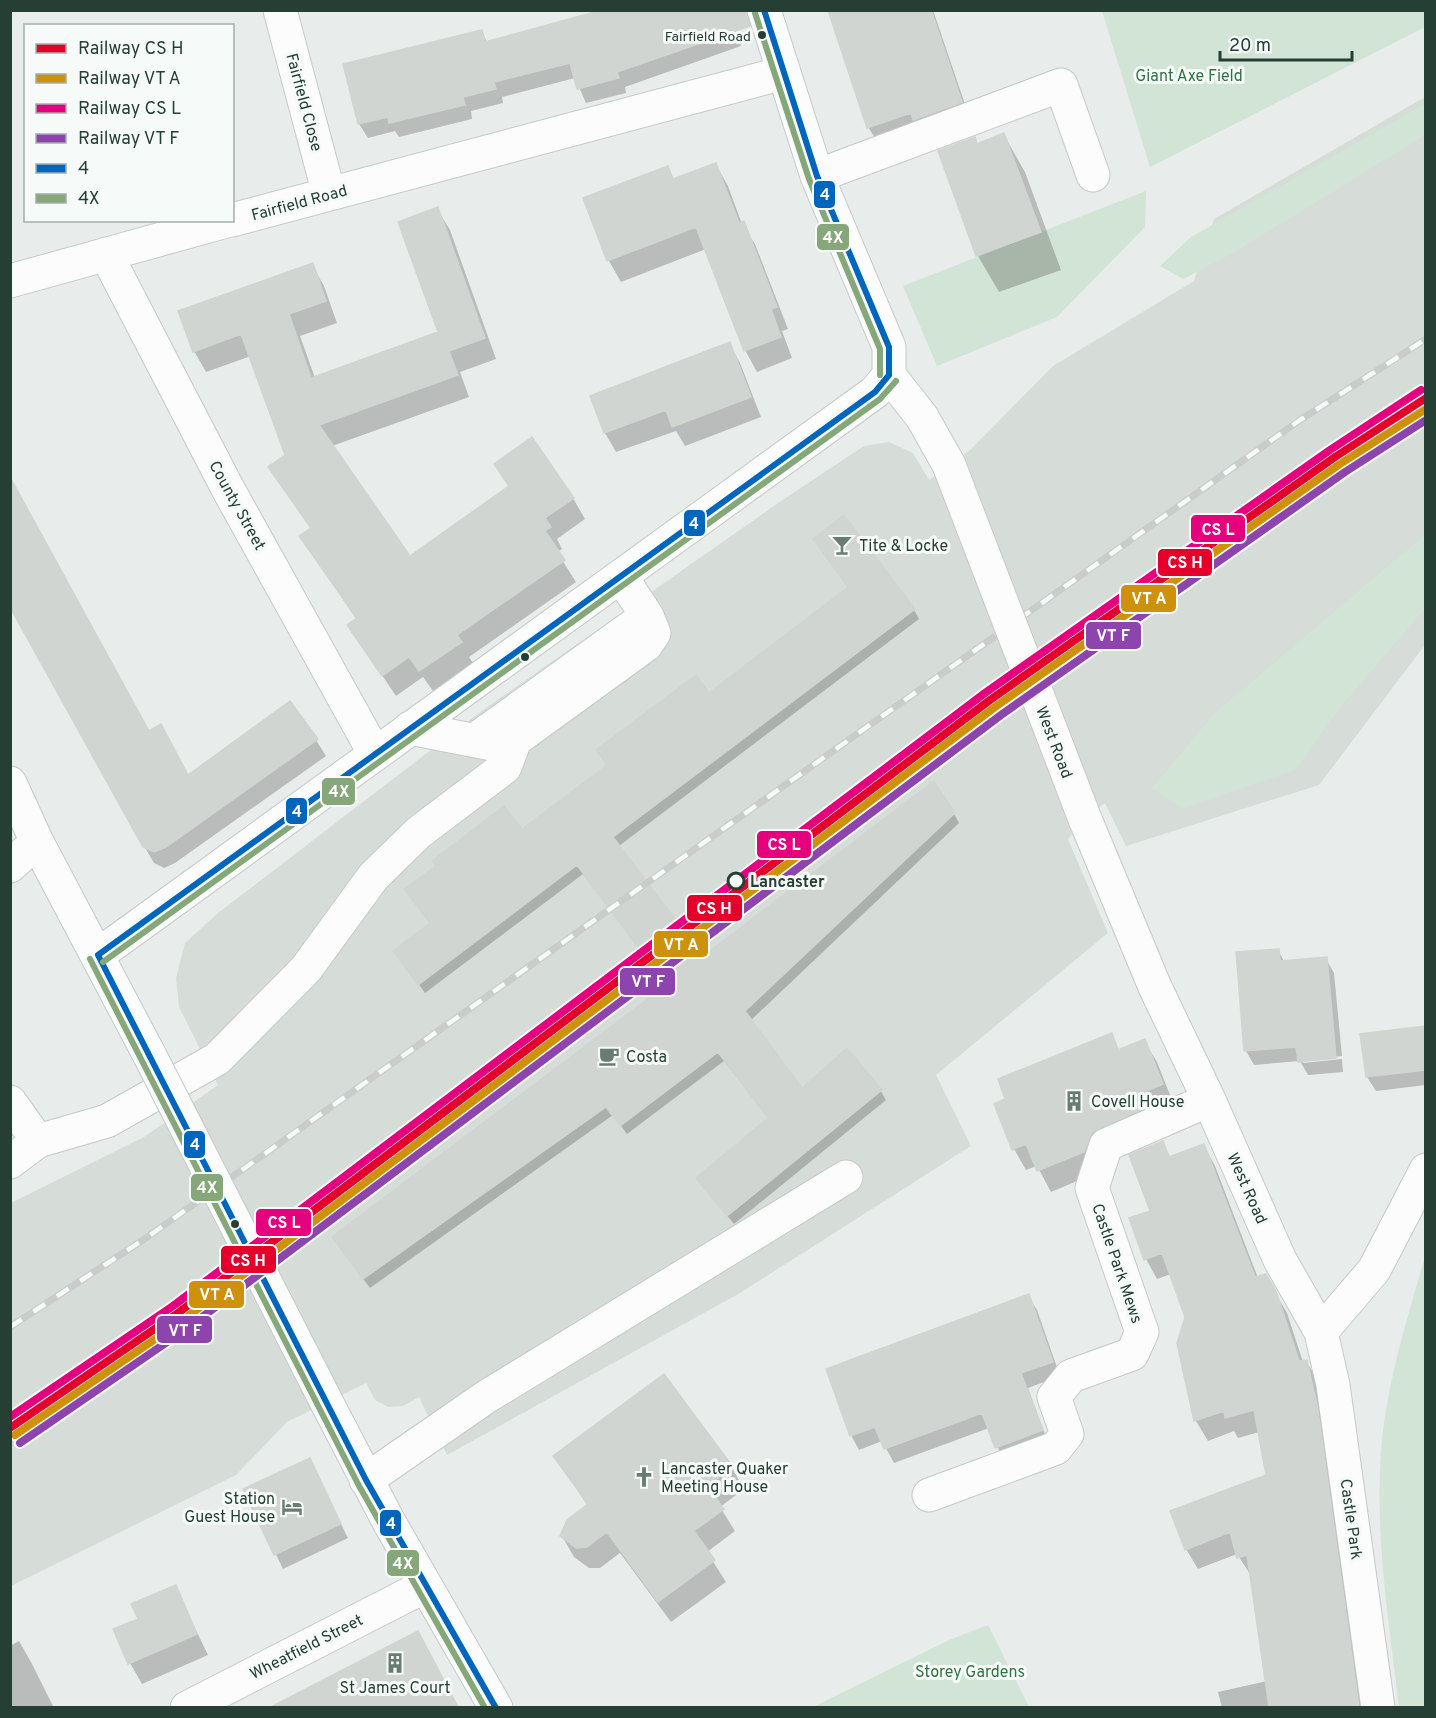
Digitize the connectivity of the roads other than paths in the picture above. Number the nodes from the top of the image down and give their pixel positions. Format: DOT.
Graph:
graph roads {
  1 [pos="280,10"];
  2 [pos="764,10"];
  3 [pos="783,73"];
  4 [pos="1093,175"];
  5 [pos="817,176"];
  6 [pos="329,194"];
  7 [pos="234,219"];
  8 [pos="224,222"];
  9 [pos="106,254"];
  10 [pos="10,281"];
  11 [pos="889,375"];
  12 [pos="622,578"];
  13 [pos="647,615"];
  14 [pos="410,728"];
  15 [pos="475,740"];
  16 [pos="515,740"];
  17 [pos="375,754"];
  18 [pos="10,783"];
  19 [pos="37,842"];
  20 [pos="10,866"];
  21 [pos="98,955"];
  22 [pos="1209,1100"];
  23 [pos="10,1102"];
  24 [pos="38,1141"];
  25 [pos="10,1162"];
  26 [pos="1425,1170"];
  27 [pos="846,1177"];
  28 [pos="1321,1332"];
  29 [pos="366,1480"];
  30 [pos="929,1495"];
  31 [pos="425,1586"];
  32 [pos="187,1707"];
  33 [pos="496,1707"];
  34 [pos="1378,1707"];
  1 -- 6 [label="street, Fairfield Close"];
  2 -- 3 [label="street"];
  3 -- 5 [label="street"];
  3 -- 6 [label="street, Fairfield Road"];
  4 -- 5 [label="street"];
  5 -- 11 [label="street"];
  6 -- 7 [label="street, Fairfield Road"];
  8 -- 9 [label="street, Fairfield Road"];
  9 -- 10 [label="street, Fairfield Road"];
  9 -- 17 [label="street, County Street"];
  11 -- 12 [label="street"];
  11 -- 22 [label="street, West Road, bridge"];
  12 -- 13 [label="street"];
  12 -- 14 [label="street"];
  13 -- 15 [label="street"];
  13 -- 16 [label="street"];
  14 -- 15 [label="street"];
  14 -- 17 [label="street"];
  15 -- 16 [label="street"];
  16 -- 24 [label="street"];
  17 -- 21 [label="street"];
  18 -- 19 [label="street"];
  19 -- 20 [label="street"];
  19 -- 21 [label="street"];
  21 -- 29 [label="street, bridge"];
  22 -- 28 [label="street, West Road"];
  22 -- 30 [label="street, Castle Park Mews"];
  23 -- 24 [label="street"];
  24 -- 25 [label="street"];
  26 -- 28 [label="street"];
  27 -- 29 [label="street"];
  28 -- 34 [label="street, Castle Park"];
  29 -- 31 [label="street"];
  31 -- 32 [label="street, Wheatfield Street"];
  31 -- 33 [label="street"];
}
